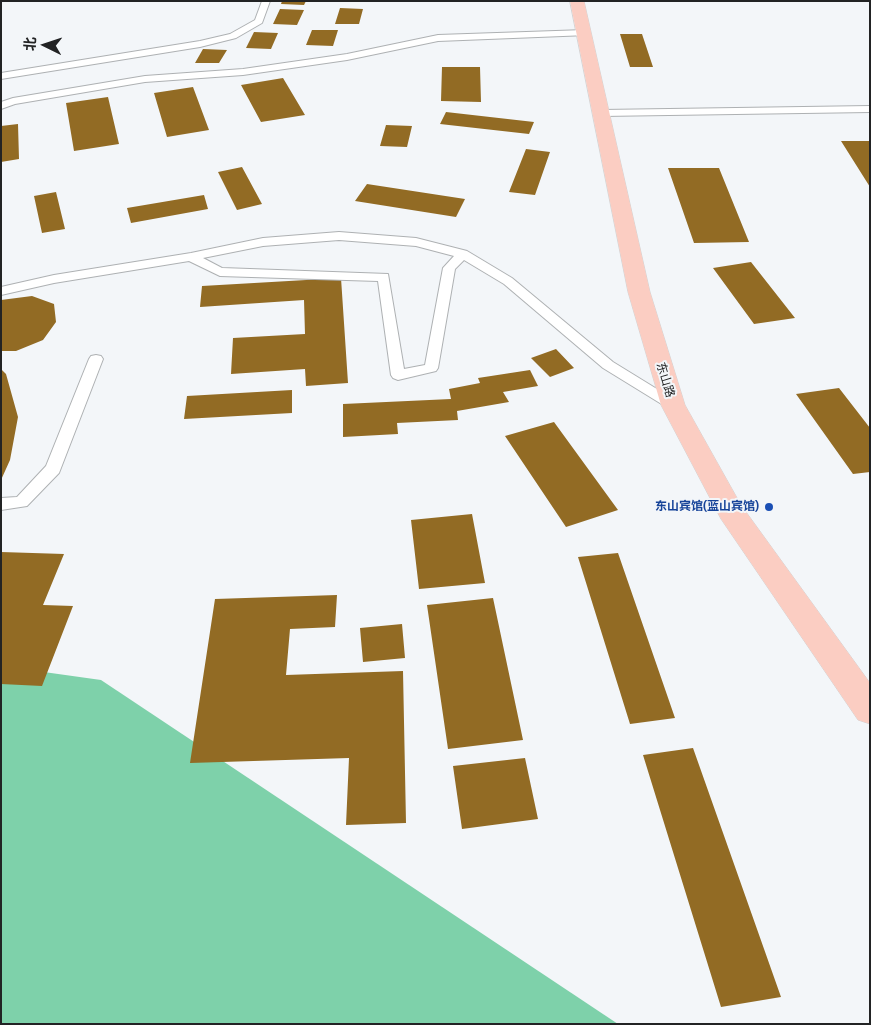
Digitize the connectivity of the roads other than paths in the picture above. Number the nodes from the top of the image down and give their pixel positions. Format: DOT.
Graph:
graph roads {
  1 [pos="266,1"];
  2 [pos="577,1"];
  3 [pos="584,33"];
  4 [pos="1,76"];
  5 [pos="1,106"];
  6 [pos="870,109"];
  7 [pos="602,113"];
  8 [pos="463,254"];
  9 [pos="191,257"];
  10 [pos="1,291"];
  11 [pos="96,359"];
  12 [pos="673,405"];
  13 [pos="1,504"];
  14 [pos="870,710"];
  1 -- 4 [label="lane"];
  2 -- 3 [label="main road, 东山路"];
  3 -- 5 [label="lane"];
  3 -- 7 [label="main road, 东山路"];
  6 -- 7 [label="lane"];
  7 -- 12 [label="main road, 东山路"];
  8 -- 9 [label="lane"];
  8 -- 9 [label="lane"];
  8 -- 12 [label="lane"];
  9 -- 10 [label="lane"];
  11 -- 13 [label="lane"];
  12 -- 14 [label="main road, 东山路"];
}
